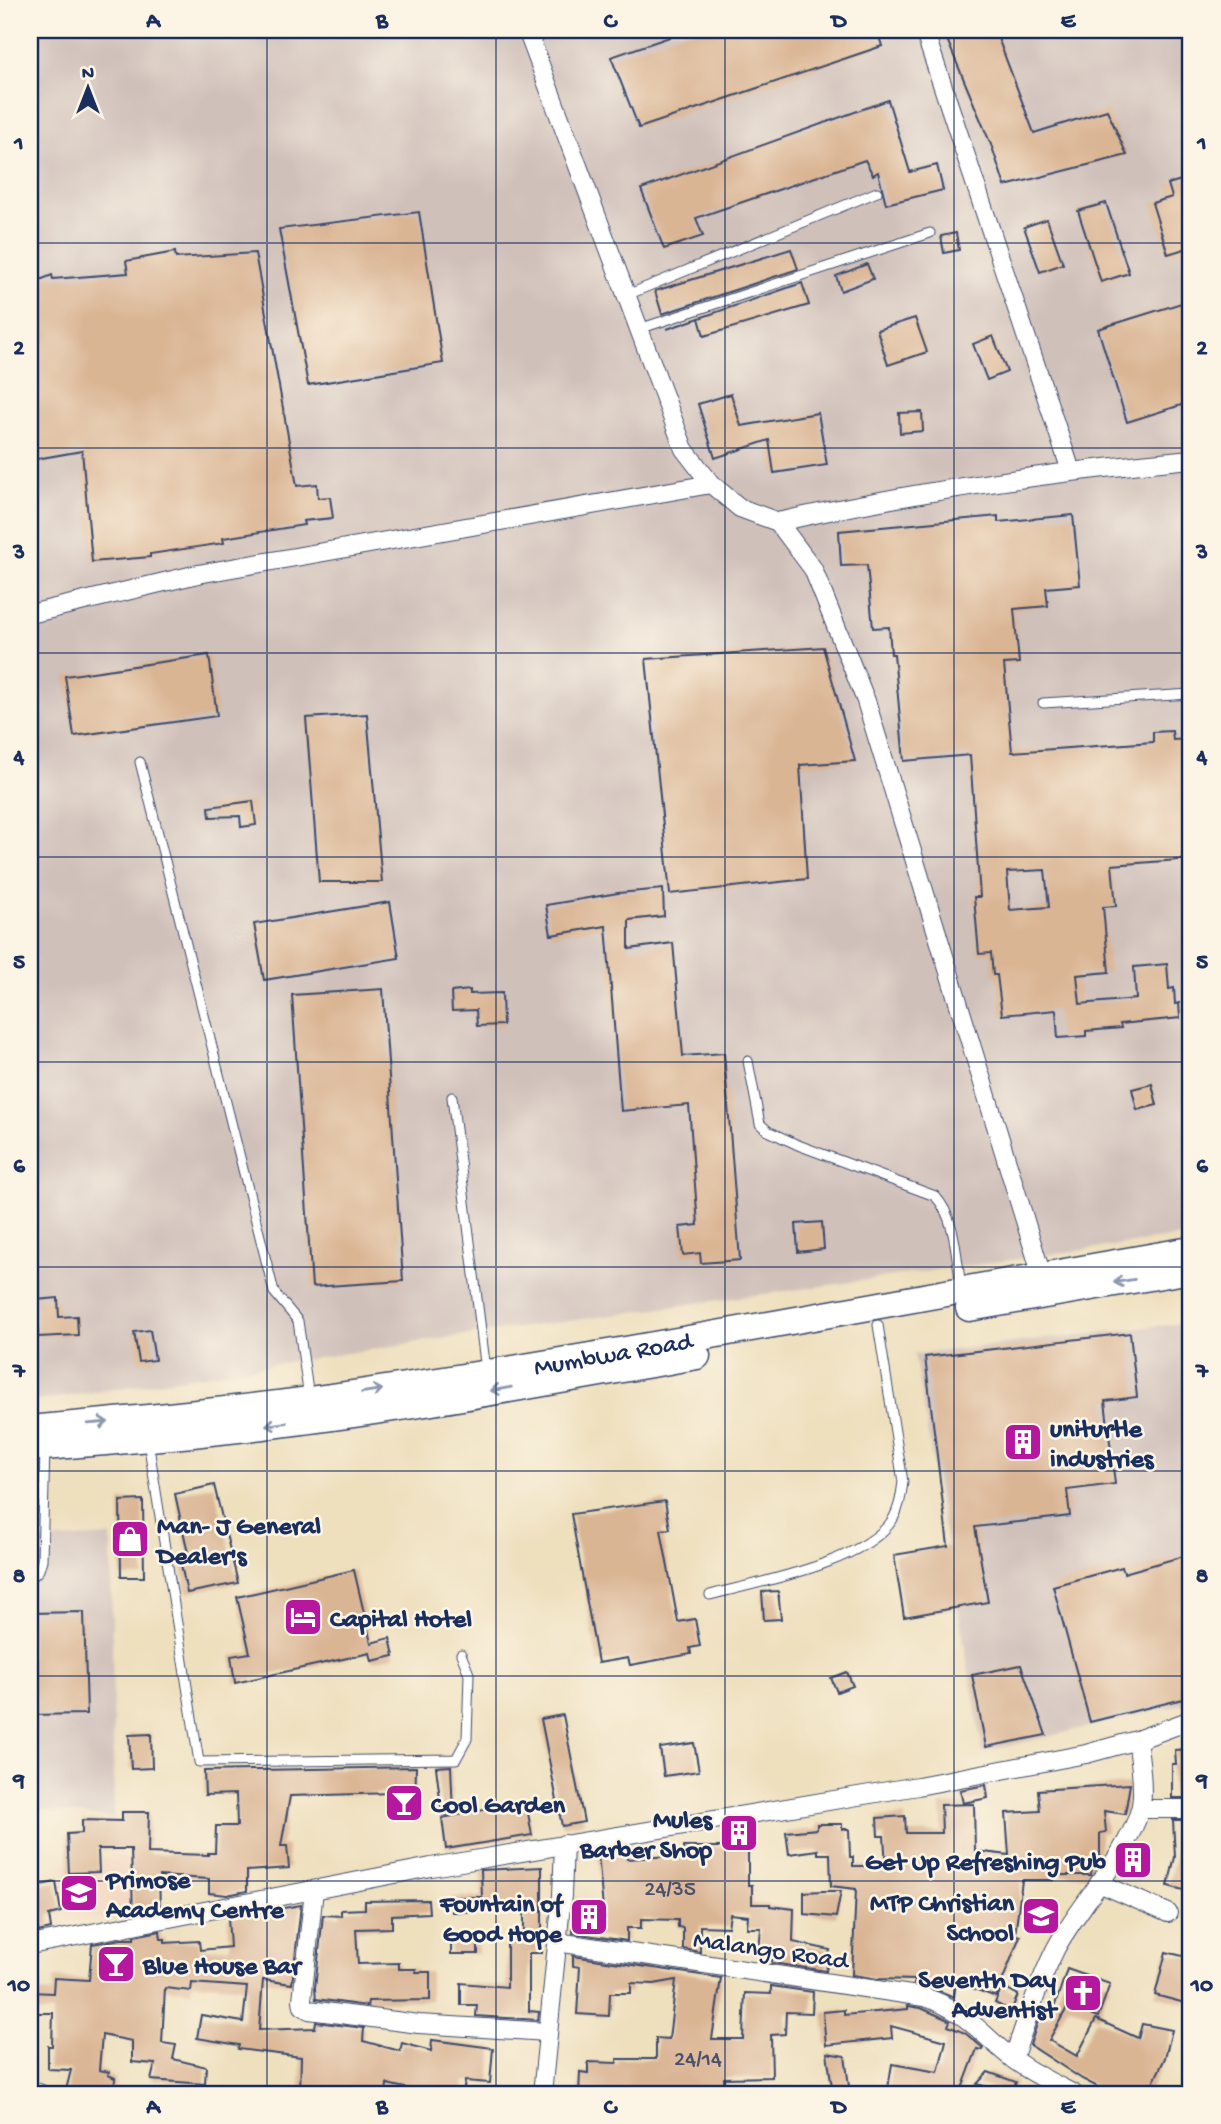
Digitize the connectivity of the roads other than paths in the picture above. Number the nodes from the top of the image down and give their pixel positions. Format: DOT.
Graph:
graph roads {
  1 [pos="924,30"];
  2 [pos="532,31"];
  3 [pos="877,192"];
  4 [pos="930,233"];
  5 [pos="627,295"];
  6 [pos="639,329"];
  7 [pos="1191,459"];
  8 [pos="1071,471"];
  9 [pos="711,484"];
  10 [pos="778,522"];
  11 [pos="30,614"];
  12 [pos="1191,694"];
  13 [pos="1043,702"];
  14 [pos="140,762"];
  15 [pos="748,1061"];
  16 [pos="452,1097"];
  17 [pos="1191,1250"];
  18 [pos="1191,1270"];
  19 [pos="1045,1284"];
  20 [pos="962,1291"];
  21 [pos="878,1325"];
  22 [pos="486,1372"];
  23 [pos="309,1400"];
  24 [pos="148,1439"];
  25 [pos="35,1441"];
  26 [pos="30,1579"];
  27 [pos="710,1595"];
  28 [pos="461,1654"];
  29 [pos="1191,1720"];
  30 [pos="1137,1740"];
  31 [pos="1140,1809"];
  32 [pos="1191,1810"];
  33 [pos="564,1844"];
  34 [pos="1099,1883"];
  35 [pos="314,1890"];
  36 [pos="1168,1913"];
  37 [pos="557,1942"];
  38 [pos="30,1945"];
  39 [pos="548,2032"];
  40 [pos="1013,2059"];
  41 [pos="30,2090"];
  42 [pos="41,2094"];
  43 [pos="542,2094"];
  44 [pos="1074,2094"];
  1 -- 8 [label="street"];
  2 -- 5 [label="street"];
  3 -- 5 [label="lane"];
  4 -- 6 [label="lane"];
  5 -- 6 [label="street"];
  6 -- 9 [label="street"];
  7 -- 8 [label="street"];
  8 -- 10 [label="street"];
  9 -- 10 [label="street"];
  9 -- 11 [label="street"];
  10 -- 19 [label="street"];
  12 -- 13 [label="lane"];
  14 -- 23 [label="lane"];
  15 -- 20 [label="lane"];
  16 -- 22 [label="lane"];
  17 -- 19 [label="main road, Mumbwa Road"];
  18 -- 19 [label="main road, Mumbwa Road, one-way"];
  19 -- 20 [label="main road, Mumbwa Road"];
  19 -- 21 [label="main road, Mumbwa Road"];
  20 -- 22 [label="main road, Mumbwa Road"];
  21 -- 24 [label="main road, Mumbwa Road, one-way"];
  21 -- 27 [label="lane"];
  23 -- 22 [label="main road, Mumbwa Road, one-way"];
  25 -- 23 [label="main road, Mumbwa Road, one-way"];
  24 -- 25 [label="main road, Mumbwa Road"];
  24 -- 28 [label="lane"];
  25 -- 26 [label="lane"];
  29 -- 30 [label="street"];
  30 -- 31 [label="street"];
  30 -- 33 [label="street"];
  31 -- 32 [label="street"];
  31 -- 34 [label="street"];
  33 -- 35 [label="street"];
  33 -- 37 [label="street"];
  34 -- 36 [label="street"];
  34 -- 40 [label="street"];
  35 -- 38 [label="street"];
  35 -- 39 [label="street"];
  37 -- 39 [label="street"];
  37 -- 40 [label="street, Malango Road"];
  39 -- 43 [label="street"];
  40 -- 44 [label="street, Malango Road"];
  41 -- 42 [label="street"];
}
